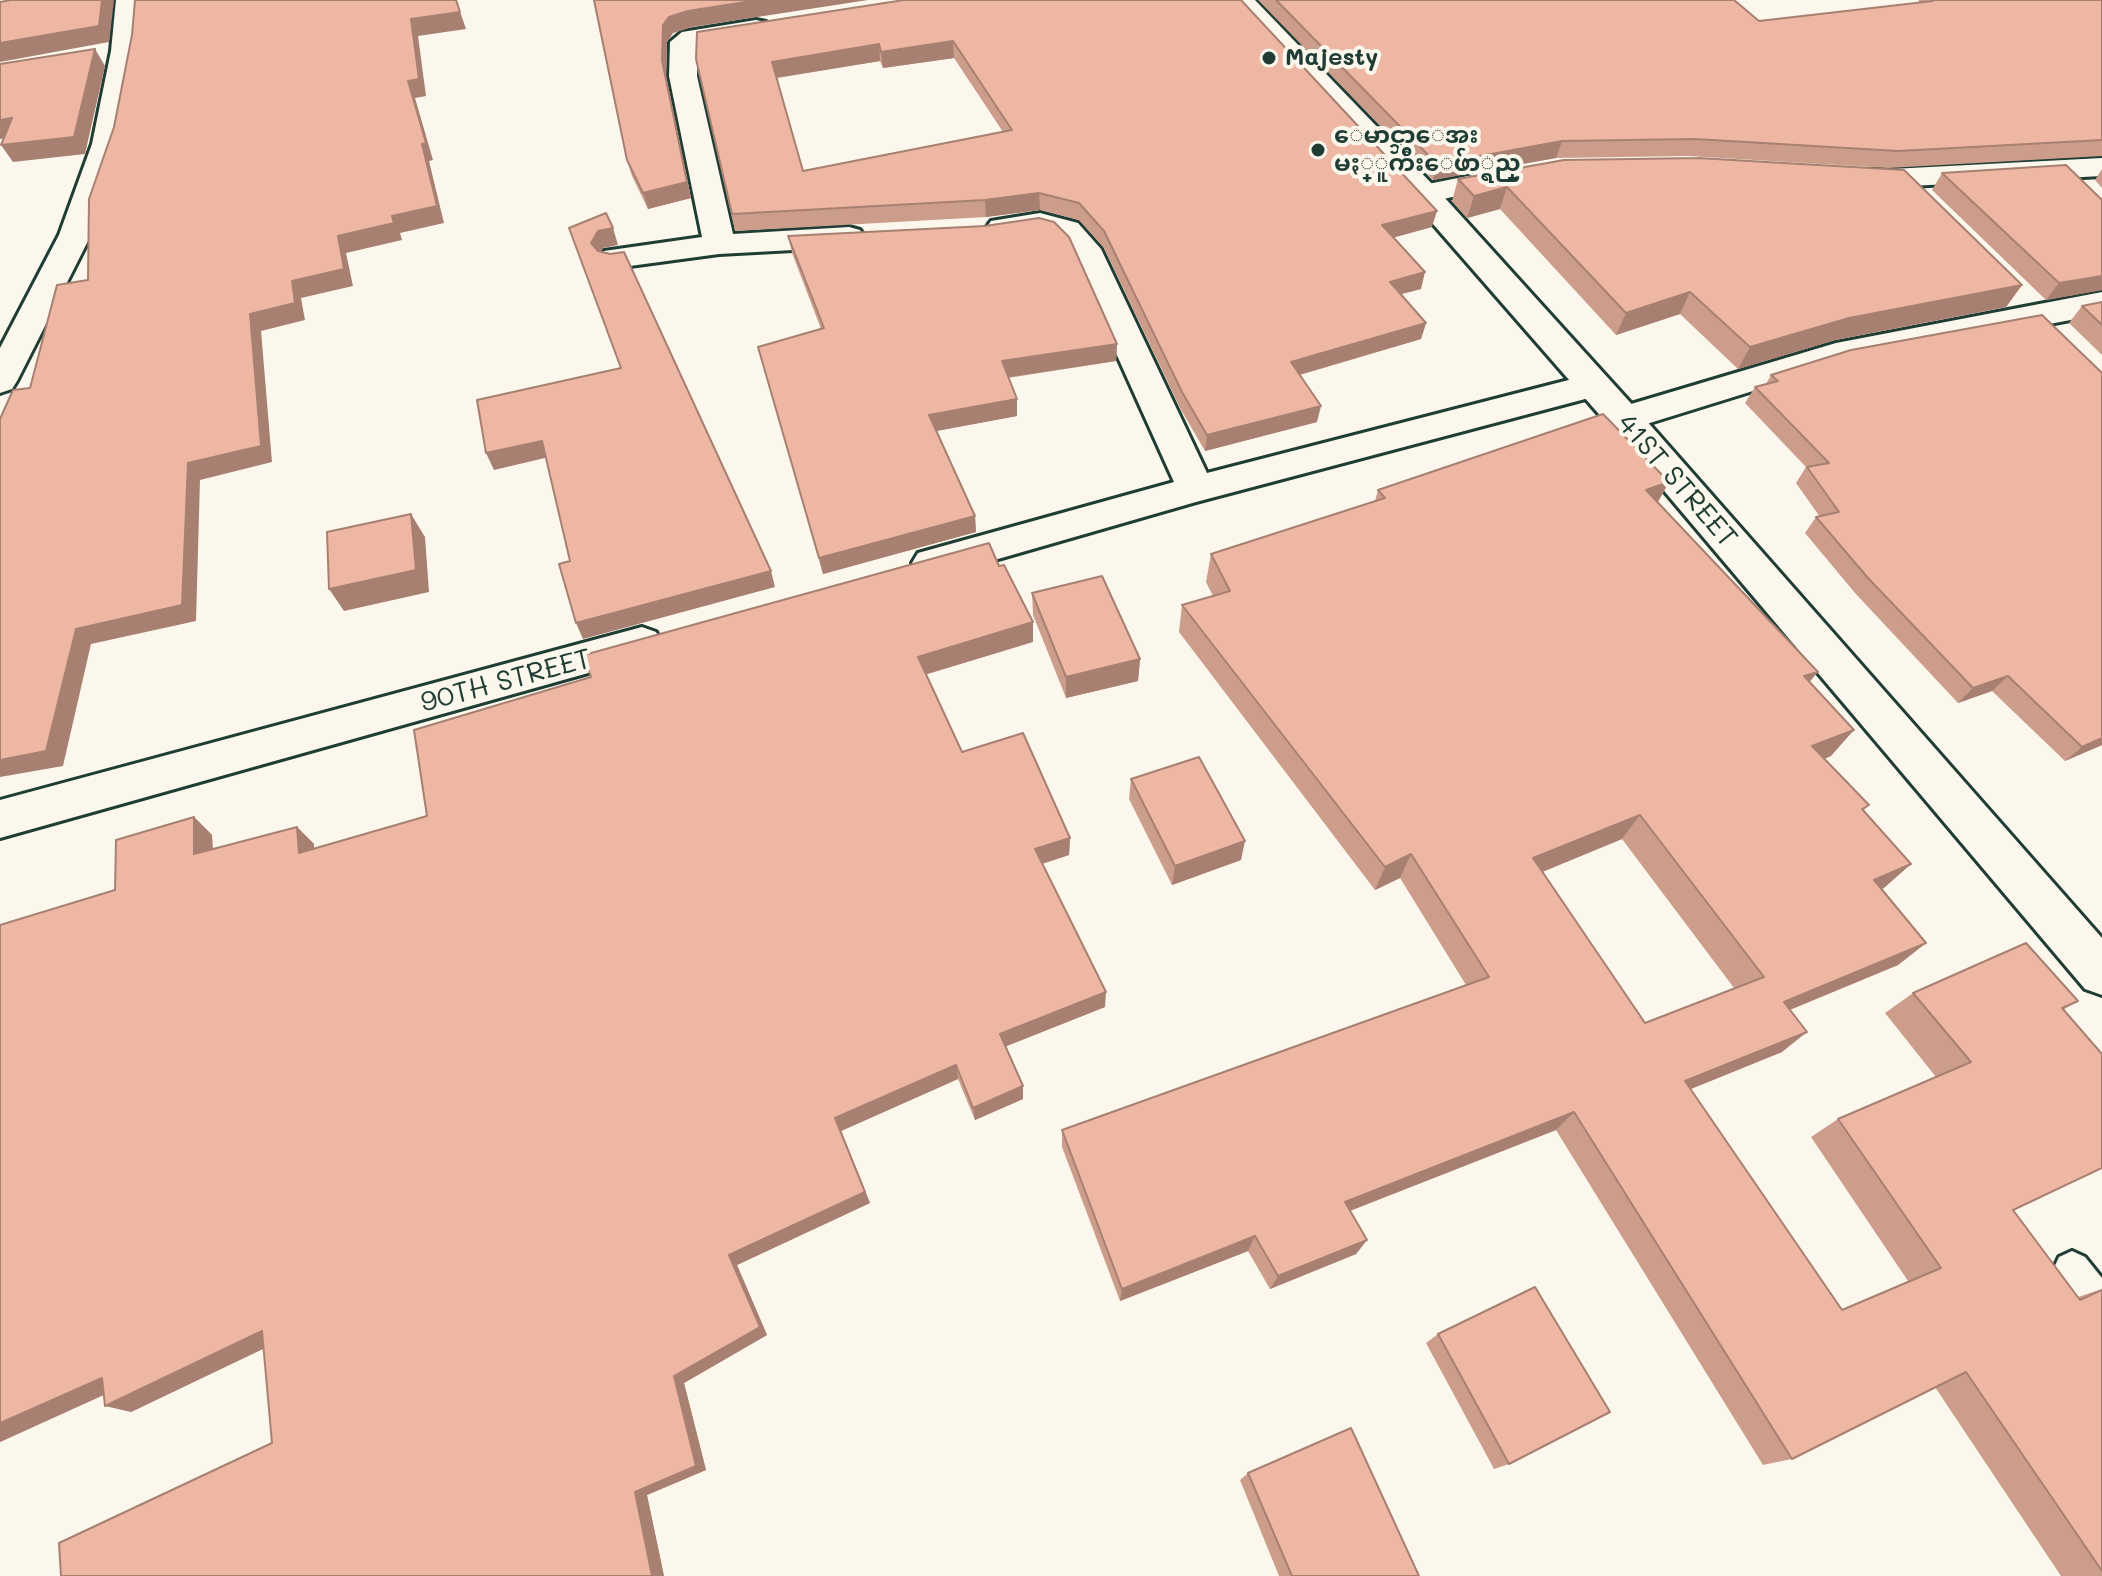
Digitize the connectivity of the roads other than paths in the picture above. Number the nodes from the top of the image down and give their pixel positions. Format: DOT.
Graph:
graph roads {
  1 [pos="129,0"];
  2 [pos="1240,0"];
  3 [pos="788,23"];
  4 [pos="125,51"];
  5 [pos="94,56"];
  6 [pos="2102,167"];
  7 [pos="2064,170"];
  8 [pos="1544,171"];
  9 [pos="1820,178"];
  10 [pos="1900,180"];
  11 [pos="1424,194"];
  12 [pos="2092,198"];
  13 [pos="1931,211"];
  14 [pos="970,231"];
  15 [pos="876,236"];
  16 [pos="719,244"];
  17 [pos="615,258"];
  18 [pos="2102,303"];
  19 [pos="0,381"];
  20 [pos="1592,386"];
  21 [pos="1624,419"];
  22 [pos="1196,489"];
  23 [pos="897,572"];
  24 [pos="685,631"];
  25 [pos="0,819"];
  26 [pos="2102,973"];
  27 [pos="2072,1270"];
  28 [pos="2102,1309"];
  1 -- 4 [label="street"];
  2 -- 11 [label="street, 41ST STREET"];
  3 -- 16 [label="street"];
  4 -- 5 [label="street"];
  4 -- 19 [label="street"];
  6 -- 7 [label="street"];
  7 -- 10 [label="street"];
  7 -- 12 [label="street"];
  8 -- 11 [label="street"];
  9 -- 10 [label="street"];
  10 -- 13 [label="street"];
  11 -- 20 [label="street, 41ST STREET"];
  14 -- 22 [label="street"];
  15 -- 16 [label="street"];
  16 -- 17 [label="street"];
  18 -- 21 [label="street"];
  20 -- 21 [label="street, 41ST STREET"];
  20 -- 22 [label="street"];
  21 -- 26 [label="street, 41ST STREET"];
  22 -- 23 [label="street"];
  24 -- 25 [label="street, 90TH STREET"];
  27 -- 28 [label="lane"];
}
